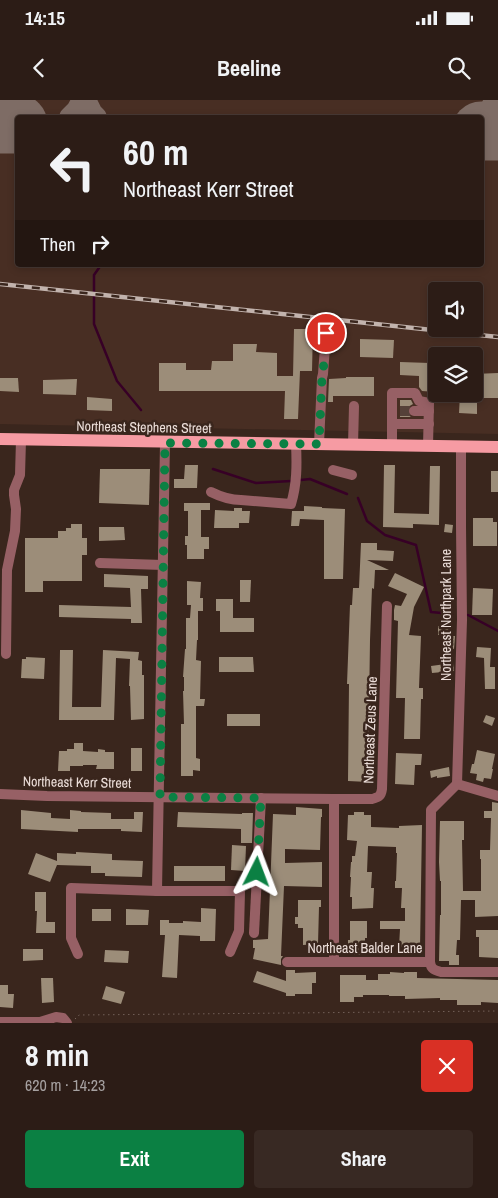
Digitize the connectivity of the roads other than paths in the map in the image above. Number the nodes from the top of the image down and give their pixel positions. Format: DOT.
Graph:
graph roads {
  1 [pos="326,333"];
  2 [pos="354,406"];
  3 [pos="414,410"];
  4 [pos="429,411"];
  5 [pos="392,424"];
  6 [pos="429,424"];
  7 [pos="0,439"];
  8 [pos="21,440"];
  9 [pos="165,443"];
  10 [pos="296,444"];
  11 [pos="319,444"];
  12 [pos="353,445"];
  13 [pos="392,446"];
  14 [pos="428,446"];
  15 [pos="461,447"];
  16 [pos="498,447"];
  17 [pos="333,470"];
  18 [pos="352,475"];
  19 [pos="211,492"];
  20 [pos="100,563"];
  21 [pos="163,565"];
  22 [pos="387,606"];
  23 [pos="6,654"];
  24 [pos="456,784"];
  25 [pos="0,794"];
  26 [pos="498,796"];
  27 [pos="160,797"];
  28 [pos="261,798"];
  29 [pos="334,799"];
  30 [pos="240,890"];
  31 [pos="256,890"];
  32 [pos="157,891"];
  33 [pos="254,934"];
  34 [pos="230,952"];
  35 [pos="78,954"];
  36 [pos="334,961"];
  37 [pos="287,962"];
  38 [pos="430,962"];
  39 [pos="498,972"];
  40 [pos="0,1022"];
  41 [pos="37,1023"];
  42 [pos="67,1023"];
  1 -- 11 [label="street"];
  2 -- 12 [label="street"];
  3 -- 4 [label="street"];
  4 -- 5 [label="street"];
  4 -- 6 [label="street"];
  5 -- 6 [label="street"];
  5 -- 13 [label="street"];
  6 -- 14 [label="street"];
  7 -- 8 [label="main road, Northeast Stephens Street"];
  8 -- 9 [label="main road, Northeast Stephens Street"];
  8 -- 23 [label="street"];
  9 -- 10 [label="main road, Northeast Stephens Street"];
  9 -- 21 [label="street"];
  10 -- 11 [label="main road, Northeast Stephens Street"];
  10 -- 19 [label="street"];
  11 -- 12 [label="main road, Northeast Stephens Street"];
  12 -- 13 [label="main road, Northeast Stephens Street"];
  13 -- 14 [label="main road, Northeast Stephens Street"];
  14 -- 15 [label="main road, Northeast Stephens Street"];
  15 -- 16 [label="main road, Northeast Stephens Street"];
  15 -- 24 [label="street, Northeast Northpark Lane"];
  17 -- 18 [label="street"];
  20 -- 21 [label="street"];
  21 -- 27 [label="street"];
  22 -- 29 [label="street, Northeast Zeus Lane"];
  24 -- 26 [label="street"];
  24 -- 38 [label="street"];
  25 -- 27 [label="street, Northeast Kerr Street"];
  27 -- 28 [label="street, Northeast Kerr Street"];
  27 -- 32 [label="street"];
  28 -- 29 [label="street, Northeast Kerr Street"];
  28 -- 31 [label="street"];
  29 -- 36 [label="street"];
  30 -- 31 [label="street"];
  30 -- 32 [label="street"];
  30 -- 34 [label="street"];
  31 -- 33 [label="street"];
  32 -- 35 [label="street"];
  36 -- 37 [label="street, Northeast Balder Lane"];
  36 -- 38 [label="street, Northeast Balder Lane"];
  38 -- 39 [label="street, Northeast Balder Lane"];
  40 -- 41 [label="street"];
  41 -- 42 [label="street"];
}
